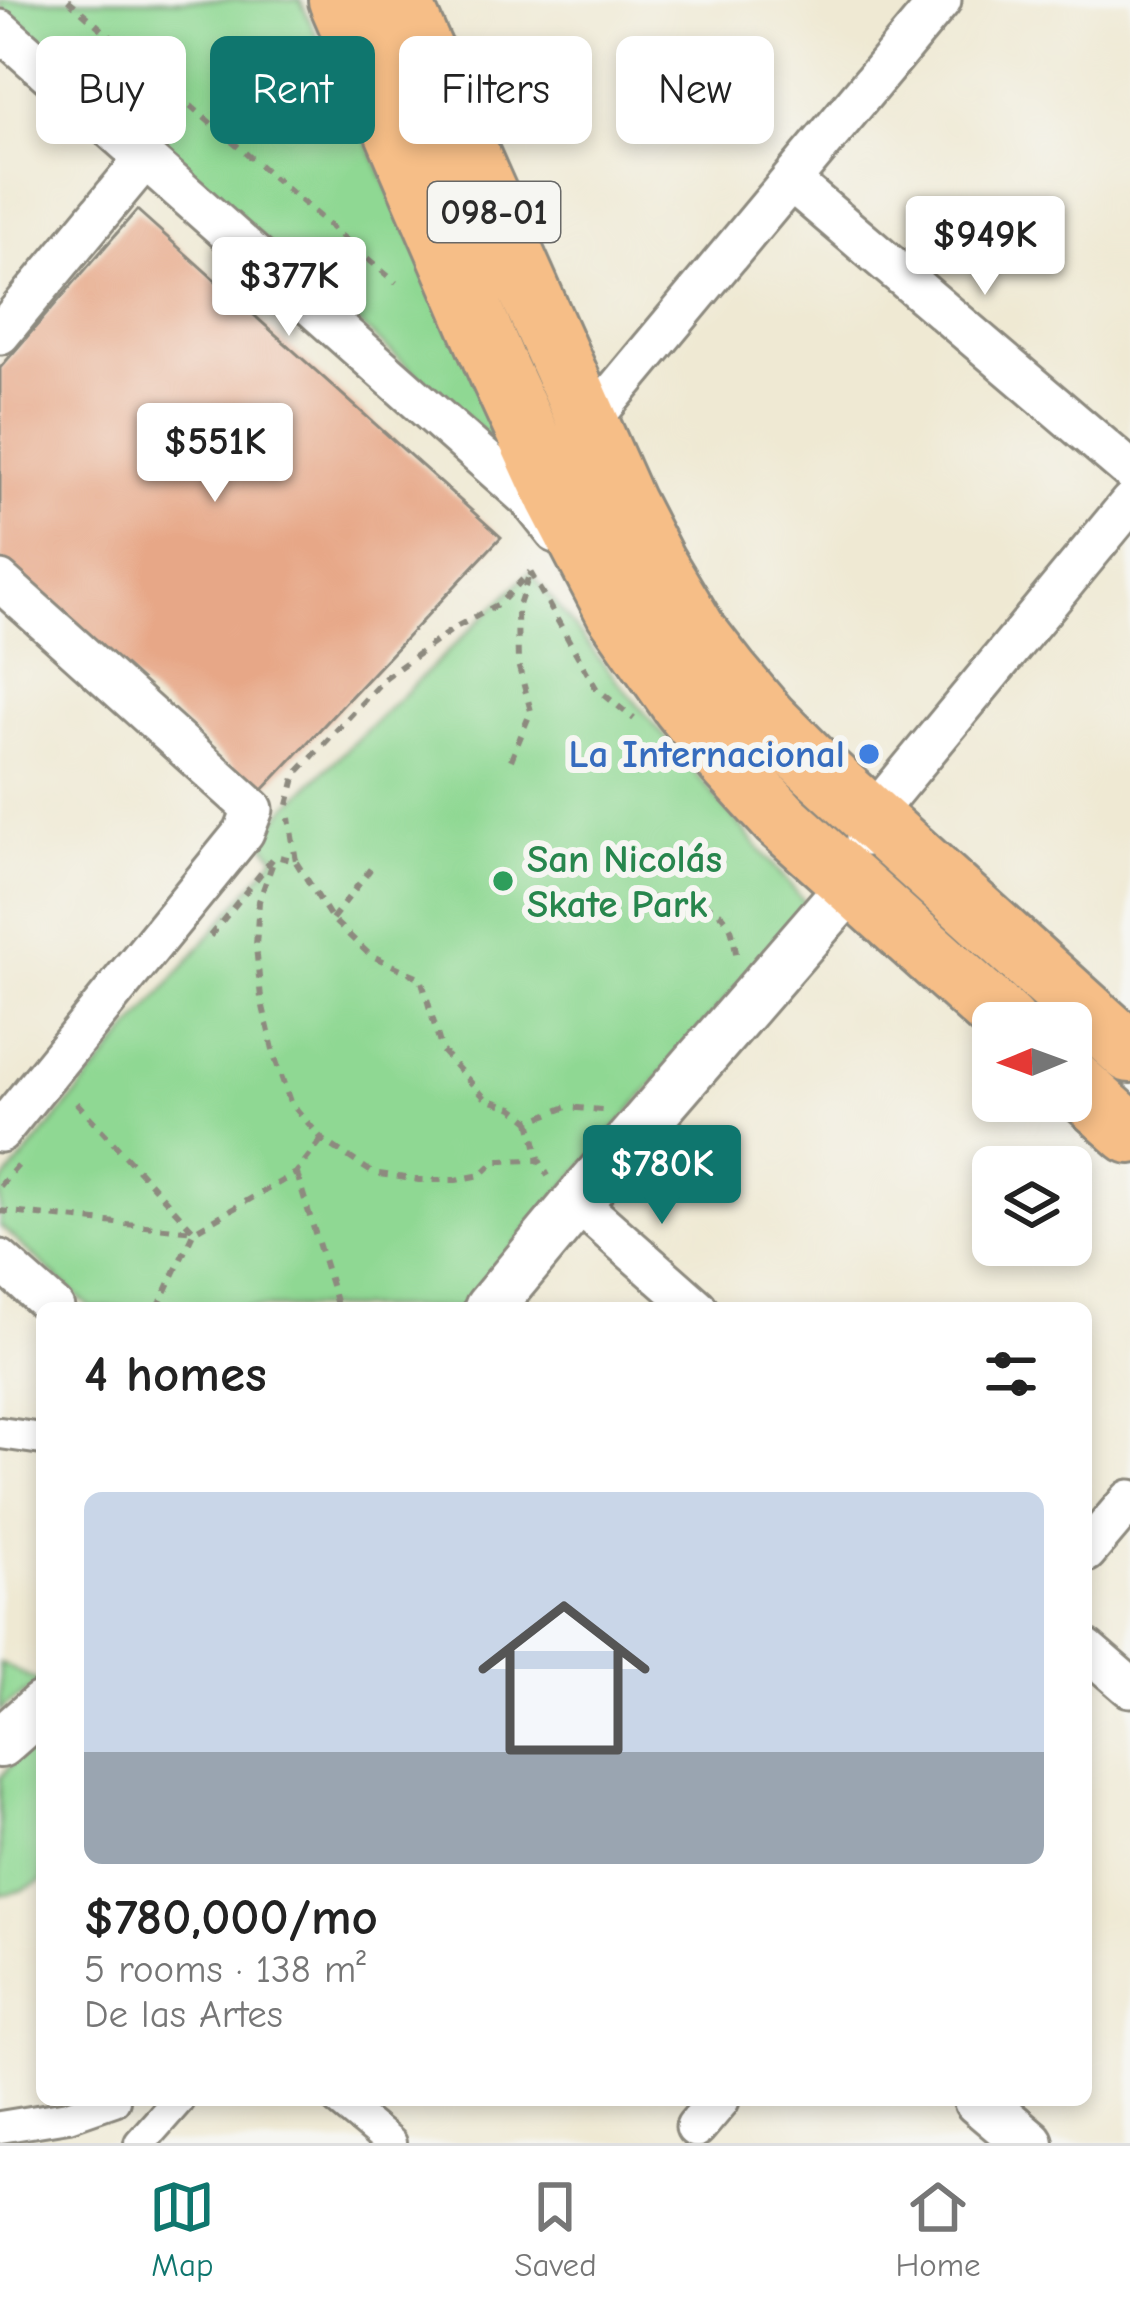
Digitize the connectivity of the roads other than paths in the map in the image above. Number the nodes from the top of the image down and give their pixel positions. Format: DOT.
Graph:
graph roads {
  1 [pos="339,0"];
  2 [pos="400,0"];
  3 [pos="941,0"];
  4 [pos="0,30"];
  5 [pos="144,160"];
  6 [pos="792,182"];
  7 [pos="0,334"];
  8 [pos="588,424"];
  9 [pos="1130,470"];
  10 [pos="1130,503"];
  11 [pos="0,581"];
  12 [pos="616,611"];
  13 [pos="872,817"];
  14 [pos="851,885"];
  15 [pos="982,1002"];
  16 [pos="1130,1052"];
  17 [pos="1092,1099"];
  18 [pos="0,1132"];
  19 [pos="1130,1133"];
  20 [pos="563,1189"];
  21 [pos="0,1260"];
  22 [pos="47,1302"];
  23 [pos="493,1302"];
  24 [pos="690,1302"];
  25 [pos="0,1433"];
  26 [pos="36,1438"];
  27 [pos="1130,1500"];
  28 [pos="1092,1545"];
  29 [pos="1092,1654"];
  30 [pos="1130,1687"];
  31 [pos="36,1711"];
  32 [pos="0,1743"];
  33 [pos="97,2106"];
  34 [pos="173,2106"];
  35 [pos="345,2106"];
  36 [pos="985,2106"];
  37 [pos="0,2127"];
  38 [pos="140,2143"];
  39 [pos="390,2143"];
  40 [pos="1029,2143"];
  1 -- 12 [label="main road, 098-01"];
  2 -- 8 [label="main road, 098-01"];
  3 -- 6 [label="street"];
  4 -- 5 [label="street"];
  5 -- 7 [label="street"];
  5 -- 12 [label="street"];
  6 -- 8 [label="street"];
  6 -- 9 [label="street"];
  8 -- 13 [label="main road, 098-01"];
  10 -- 13 [label="street"];
  11 -- 18 [label="street"];
  12 -- 14 [label="main road, 098-01"];
  13 -- 14 [label="street"];
  13 -- 16 [label="main road, 098-01"];
  14 -- 15 [label="main road, 098-01"];
  14 -- 20 [label="street"];
  17 -- 19 [label="main road"];
  20 -- 23 [label="street"];
  20 -- 24 [label="street"];
  21 -- 22 [label="street"];
  25 -- 26 [label="street"];
  27 -- 28 [label="street"];
  29 -- 30 [label="street"];
  31 -- 32 [label="street"];
  33 -- 37 [label="street"];
  34 -- 38 [label="street"];
  35 -- 39 [label="street"];
  36 -- 40 [label="street"];
}
